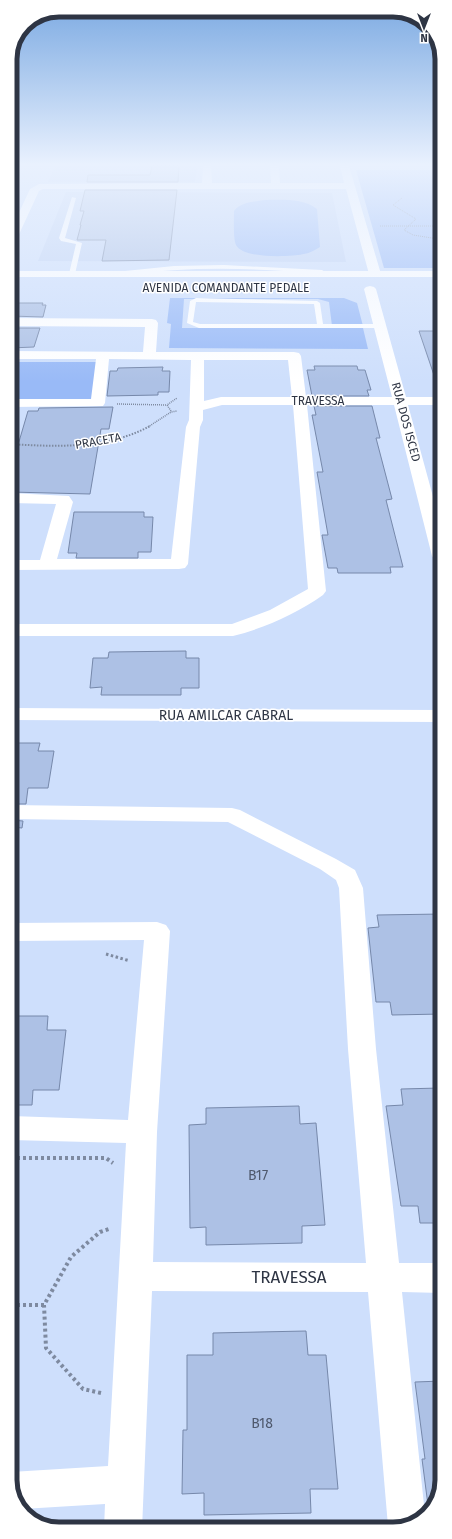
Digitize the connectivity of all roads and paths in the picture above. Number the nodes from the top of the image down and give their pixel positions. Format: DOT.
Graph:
graph roads {
  1 [pos="62,238"];
  2 [pos="364,238"];
  3 [pos="17,274"];
  4 [pos="72,274"];
  5 [pos="375,274"];
  6 [pos="435,274"];
  7 [pos="355,288"];
  8 [pos="370,288"];
  9 [pos="385,288"];
  10 [pos="422,289"];
  11 [pos="435,289"];
  12 [pos="17,322"];
  13 [pos="320,326"];
  14 [pos="380,326"];
  15 [pos="17,356"];
  16 [pos="103,356"];
  17 [pos="149,356"];
  18 [pos="198,356"];
  19 [pos="197,401"];
  20 [pos="300,401"];
  21 [pos="400,401"];
  22 [pos="435,401"];
  23 [pos="17,403"];
  24 [pos="98,403"];
  25 [pos="167,405"];
  26 [pos="179,411"];
  27 [pos="17,444"];
  28 [pos="17,498"];
  29 [pos="435,533"];
  30 [pos="17,565"];
  31 [pos="48,565"];
  32 [pos="17,630"];
  33 [pos="17,714"];
  34 [pos="435,716"];
  35 [pos="17,812"];
  36 [pos="17,932"];
  37 [pos="98,952"];
  38 [pos="133,962"];
  39 [pos="17,1128"];
  40 [pos="142,1132"];
  41 [pos="114,1228"];
  42 [pos="136,1276"];
  43 [pos="383,1278"];
  44 [pos="435,1278"];
  45 [pos="17,1305"];
  46 [pos="44,1305"];
  47 [pos="103,1393"];
  48 [pos="124,1484"];
  49 [pos="18,1490"];
  50 [pos="406,1520"];
  51 [pos="123,1522"];
  1 -- 4 [label="lane"];
  2 -- 5 [label="street"];
  3 -- 4 [label="street, AVENIDA COMANDANTE PEDALE"];
  4 -- 5 [label="street, AVENIDA COMANDANTE PEDALE"];
  5 -- 6 [label="street, AVENIDA COMANDANTE PEDALE"];
  7 -- 8 [label="street"];
  8 -- 9 [label="street"];
  8 -- 14 [label="street, RUA DOS ISCED"];
  10 -- 11 [label="street"];
  12 -- 17 [label="street"];
  13 -- 13 [label="lane"];
  13 -- 14 [label="lane"];
  14 -- 21 [label="street, RUA DOS ISCED"];
  15 -- 16 [label="street"];
  16 -- 17 [label="street"];
  16 -- 24 [label="street"];
  17 -- 18 [label="street"];
  18 -- 19 [label="street"];
  18 -- 20 [label="street"];
  19 -- 20 [label="street, TRAVESSA"];
  19 -- 31 [label="street"];
  20 -- 21 [label="street, TRAVESSA"];
  20 -- 32 [label="street"];
  21 -- 22 [label="street, TRAVESSA"];
  21 -- 29 [label="street, RUA DOS ISCED"];
  23 -- 24 [label="street"];
  24 -- 25 [label="path"];
  26 -- 27 [label="path, PRACETA"];
  28 -- 31 [label="street"];
  30 -- 31 [label="street"];
  33 -- 34 [label="street, RUA AMILCAR CABRAL"];
  35 -- 43 [label="street"];
  36 -- 40 [label="street"];
  37 -- 38 [label="path"];
  39 -- 40 [label="street"];
  40 -- 42 [label="street"];
  41 -- 46 [label="path"];
  42 -- 43 [label="street, TRAVESSA"];
  42 -- 48 [label="street"];
  43 -- 44 [label="street, TRAVESSA"];
  43 -- 50 [label="street"];
  45 -- 46 [label="path"];
  46 -- 47 [label="path"];
  48 -- 49 [label="street"];
  48 -- 51 [label="street"];
}
